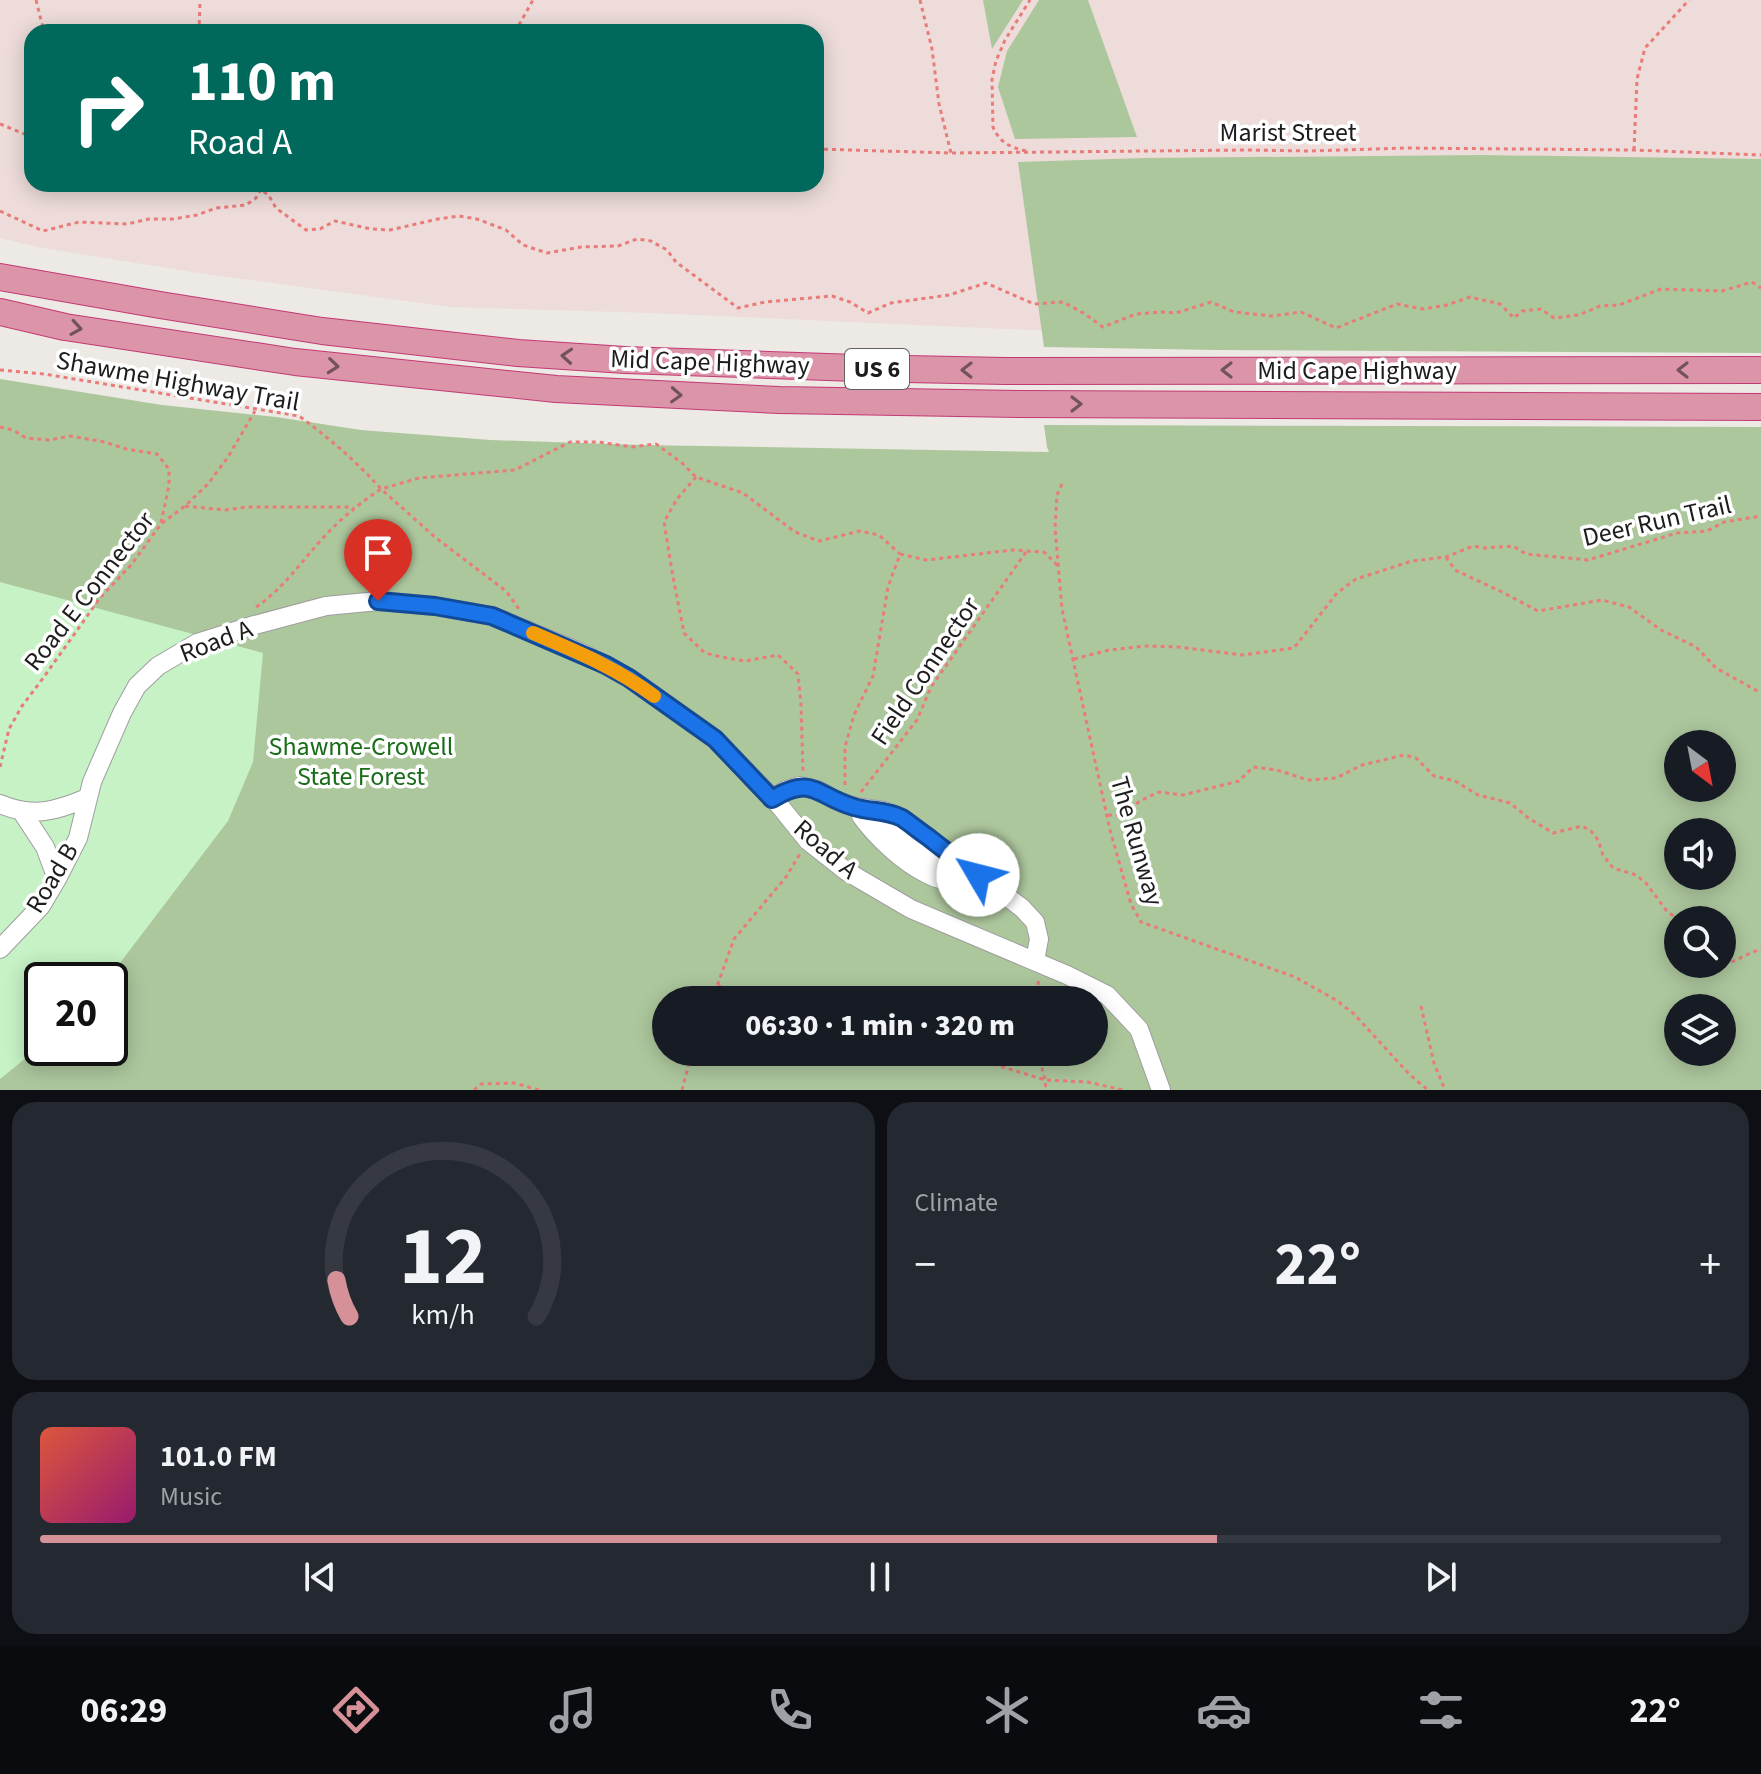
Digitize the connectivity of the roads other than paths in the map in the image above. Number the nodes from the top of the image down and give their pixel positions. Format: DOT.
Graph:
graph roads {
  1 [pos="0,277"];
  2 [pos="0,312"];
  3 [pos="1761,370"];
  4 [pos="1761,407"];
  5 [pos="87,798"];
  6 [pos="772,799"];
  7 [pos="0,804"];
  8 [pos="850,805"];
  9 [pos="22,812"];
  10 [pos="57,879"];
  11 [pos="997,889"];
  12 [pos="0,949"];
  13 [pos="1035,961"];
  14 [pos="1161,1090"];
  3 -- 1 [label="highway, Mid Cape Highway / US 6, one-way"];
  2 -- 4 [label="highway, Mid Cape Highway / US 6, one-way"];
  5 -- 6 [label="lane, Road A"];
  5 -- 9 [label="lane"];
  5 -- 10 [label="lane, Road B"];
  6 -- 8 [label="lane"];
  6 -- 13 [label="lane, Road A"];
  7 -- 9 [label="lane"];
  8 -- 11 [label="lane"];
  8 -- 11 [label="lane"];
  9 -- 10 [label="lane"];
  10 -- 12 [label="lane, Road B"];
  11 -- 13 [label="lane"];
  13 -- 14 [label="lane, Road A"];
}
